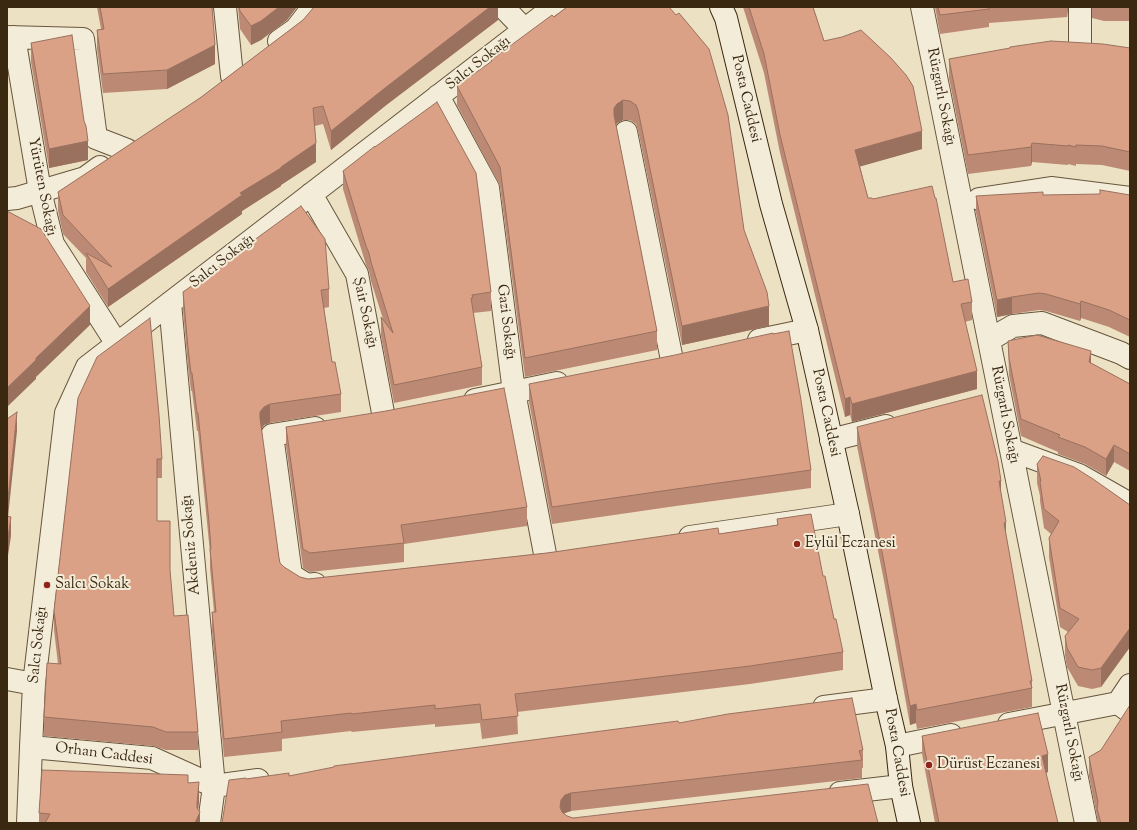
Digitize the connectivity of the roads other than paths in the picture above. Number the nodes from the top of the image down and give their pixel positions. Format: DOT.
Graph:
graph roads {
  1 [pos="225,7"];
  2 [pos="313,7"];
  3 [pos="503,7"];
  4 [pos="554,7"];
  5 [pos="721,7"];
  6 [pos="922,7"];
  7 [pos="1080,7"];
  8 [pos="525,30"];
  9 [pos="10,37"];
  10 [pos="1058,47"];
  11 [pos="1080,49"];
  12 [pos="1103,50"];
  13 [pos="438,96"];
  14 [pos="626,132"];
  15 [pos="40,191"];
  16 [pos="312,194"];
  17 [pos="1130,198"];
  18 [pos="7,199"];
  19 [pos="962,202"];
  20 [pos="170,303"];
  21 [pos="807,330"];
  22 [pos="989,340"];
  23 [pos="117,344"];
  24 [pos="740,345"];
  25 [pos="1130,358"];
  26 [pos="650,364"];
  27 [pos="574,379"];
  28 [pos="514,392"];
  29 [pos="453,404"];
  30 [pos="908,420"];
  31 [pos="361,422"];
  32 [pos="338,425"];
  33 [pos="831,440"];
  34 [pos="1011,450"];
  35 [pos="1130,504"];
  36 [pos="848,514"];
  37 [pos="670,540"];
  38 [pos="546,558"];
  39 [pos="337,582"];
  40 [pos="7,678"];
  41 [pos="34,684"];
  42 [pos="1130,685"];
  43 [pos="886,699"];
  44 [pos="1124,708"];
  45 [pos="807,709"];
  46 [pos="1064,713"];
  47 [pos="898,746"];
  48 [pos="31,747"];
  49 [pos="277,778"];
  50 [pos="214,786"];
  51 [pos="901,786"];
  52 [pos="822,795"];
  53 [pos="28,823"];
  54 [pos="209,823"];
  55 [pos="909,823"];
  56 [pos="1086,823"];
  1 -- 2 [label="street"];
  3 -- 8 [label="street"];
  4 -- 8 [label="street, Salcı Sokağı"];
  5 -- 21 [label="street, Posta Caddesi"];
  6 -- 19 [label="street, Rüzgarlı Sokağı"];
  7 -- 11 [label="street"];
  8 -- 13 [label="street, Salcı Sokağı"];
  9 -- 15 [label="street, Yürüten Sokağı"];
  9 -- 15 [label="street"];
  10 -- 11 [label="street"];
  11 -- 12 [label="street"];
  13 -- 16 [label="street, Salcı Sokağı"];
  13 -- 28 [label="street, Gazi Sokağı"];
  14 -- 26 [label="street"];
  15 -- 18 [label="street"];
  15 -- 23 [label="street, Yürüten Sokağı"];
  16 -- 20 [label="street, Salcı Sokağı"];
  16 -- 31 [label="street, Şair Sokağı"];
  17 -- 19 [label="street"];
  19 -- 22 [label="street, Rüzgarlı Sokağı"];
  20 -- 23 [label="street, Salcı Sokağı"];
  20 -- 50 [label="street, Akdeniz Sokağı"];
  21 -- 24 [label="street"];
  21 -- 33 [label="street, Posta Caddesi"];
  22 -- 25 [label="street"];
  22 -- 34 [label="street, Rüzgarlı Sokağı"];
  23 -- 41 [label="street, Salcı Sokağı"];
  27 -- 28 [label="street"];
  28 -- 29 [label="street"];
  28 -- 38 [label="street, Gazi Sokağı"];
  30 -- 33 [label="street"];
  32 -- 39 [label="street"];
  33 -- 36 [label="street, Posta Caddesi"];
  34 -- 35 [label="street"];
  34 -- 46 [label="street, Rüzgarlı Sokağı"];
  36 -- 37 [label="street"];
  36 -- 43 [label="street, Posta Caddesi"];
  40 -- 41 [label="street"];
  41 -- 48 [label="street, Salcı Sokağı"];
  42 -- 44 [label="street"];
  43 -- 45 [label="street"];
  43 -- 47 [label="street, Posta Caddesi"];
  44 -- 46 [label="street"];
  46 -- 47 [label="street"];
  46 -- 56 [label="street, Rüzgarlı Sokağı"];
  47 -- 51 [label="street, Posta Caddesi"];
  48 -- 50 [label="street, Orhan Caddesi"];
  48 -- 53 [label="street, Salcı Sokağı"];
  49 -- 50 [label="street"];
  50 -- 54 [label="street, Akdeniz Sokağı"];
  51 -- 52 [label="street"];
  51 -- 55 [label="street, Posta Caddesi"];
}
